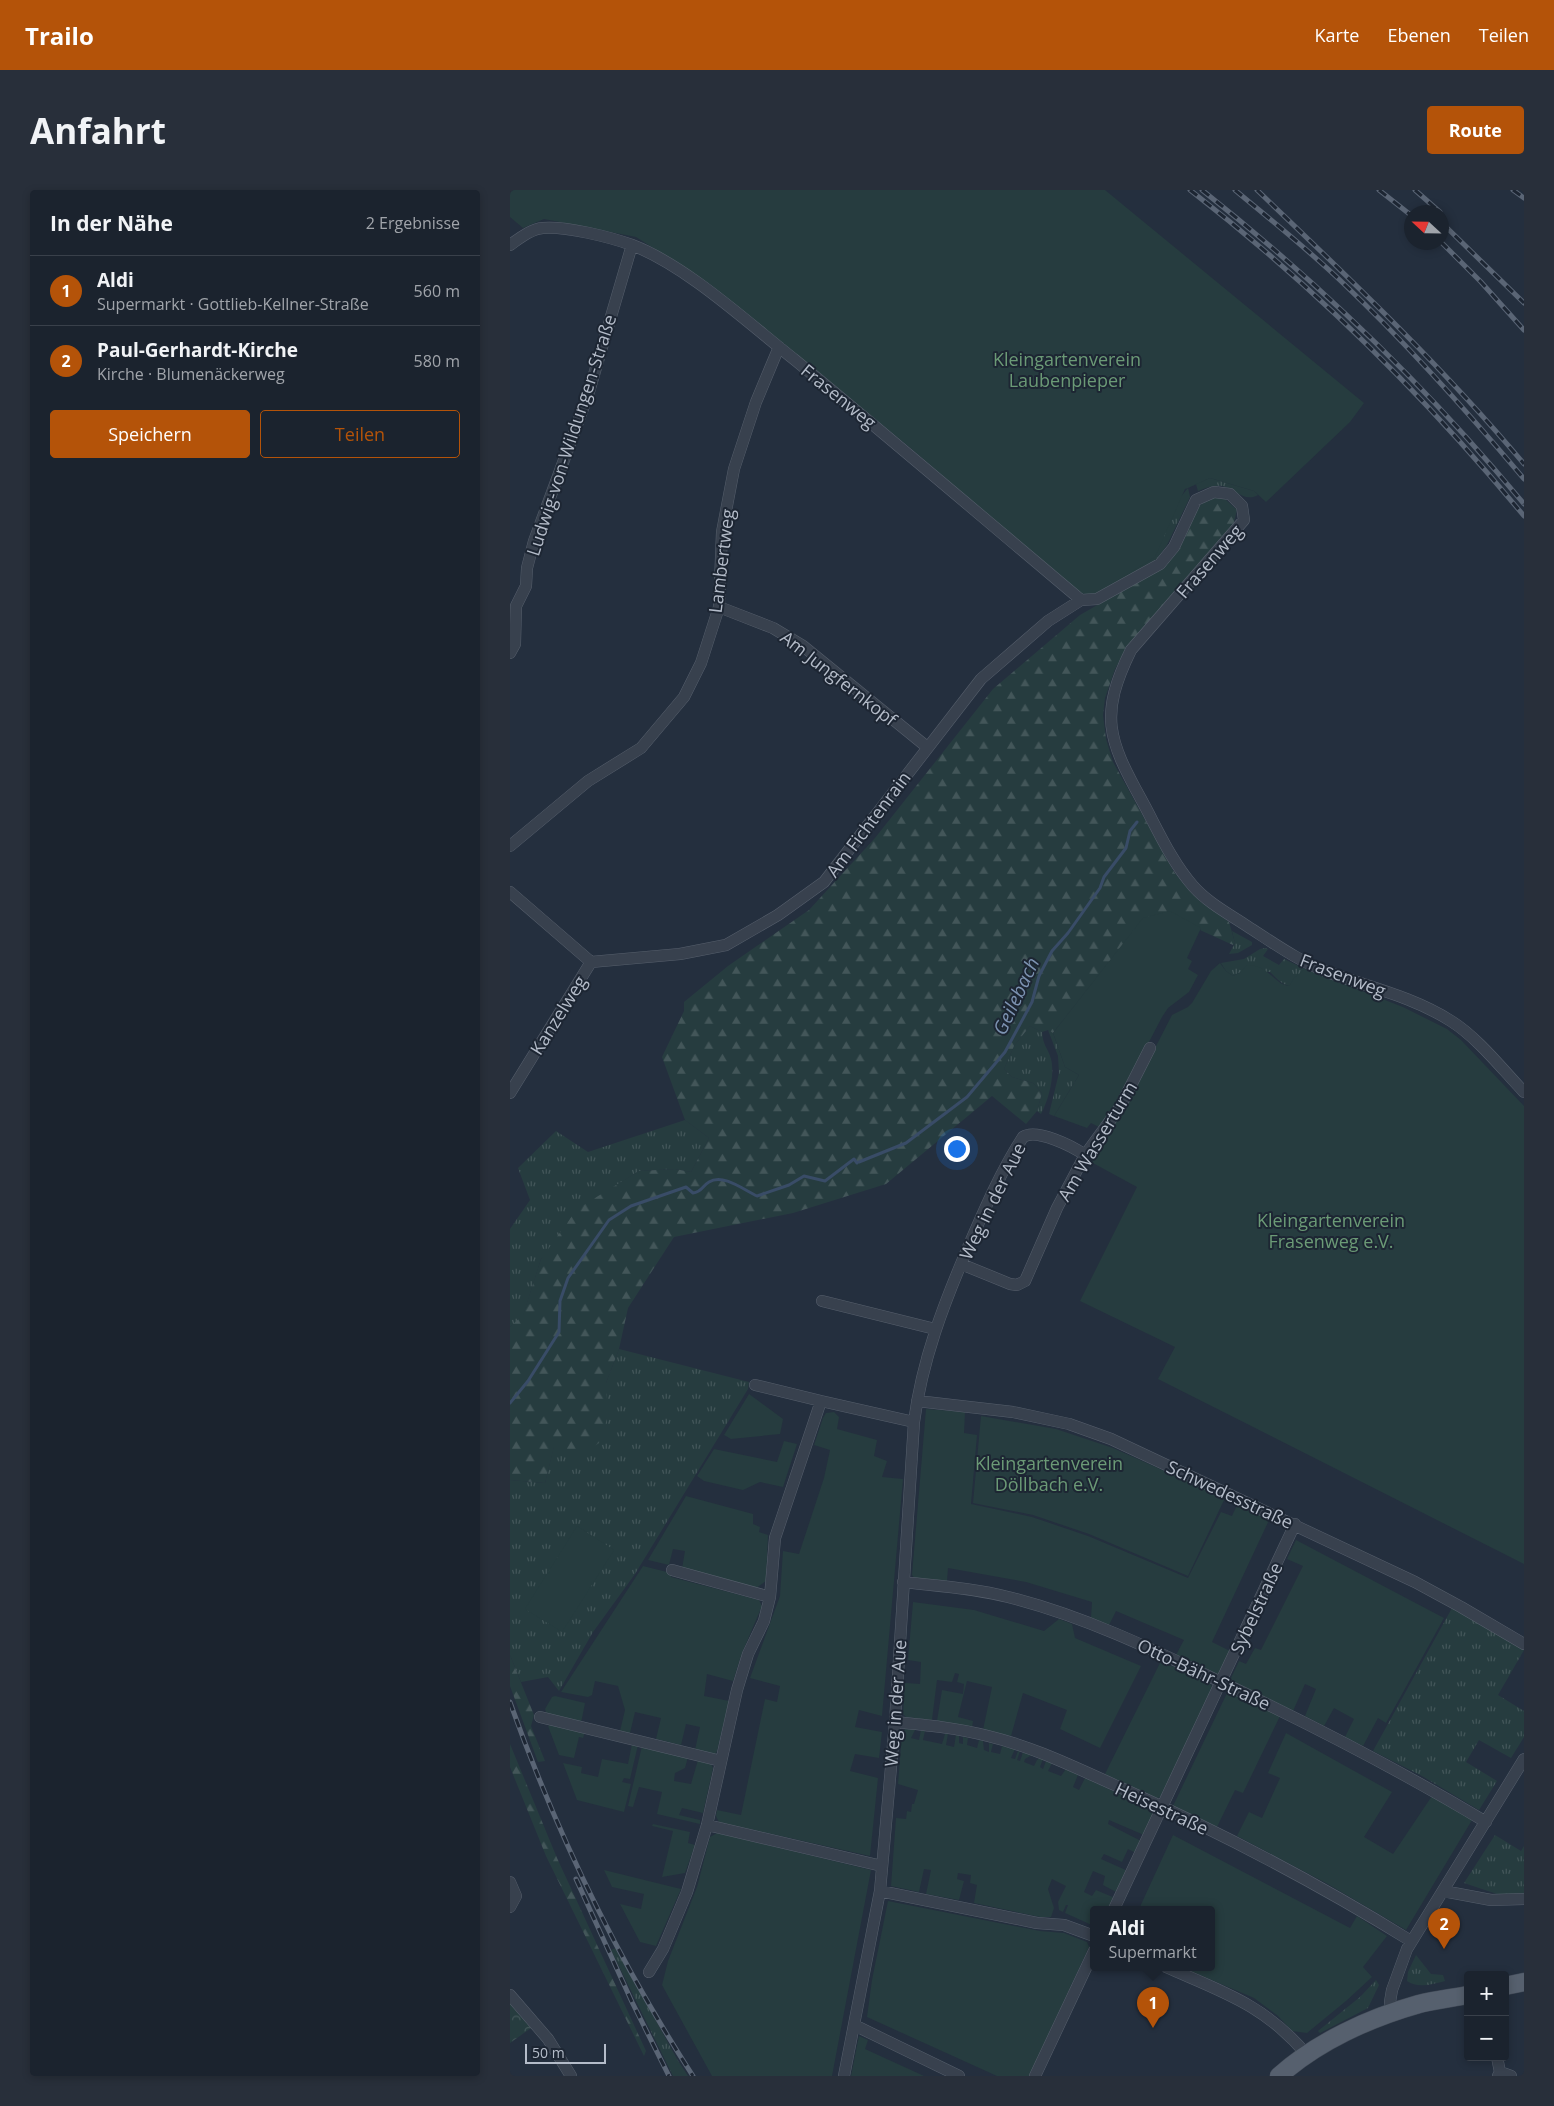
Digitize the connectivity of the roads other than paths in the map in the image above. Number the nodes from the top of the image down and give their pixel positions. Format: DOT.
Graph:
graph roads {
  1 [pos="510,245"];
  2 [pos="632,245"];
  3 [pos="779,347"];
  4 [pos="1081,600"];
  5 [pos="719,607"];
  6 [pos="510,653"];
  7 [pos="927,747"];
  8 [pos="510,846"];
  9 [pos="510,892"];
  10 [pos="591,962"];
  11 [pos="1150,1048"];
  12 [pos="1524,1092"];
  13 [pos="510,1093"];
  14 [pos="1085,1155"];
  15 [pos="961,1264"];
  16 [pos="822,1301"];
  17 [pos="935,1329"];
  18 [pos="755,1385"];
  19 [pos="821,1401"];
  20 [pos="917,1401"];
  21 [pos="914,1422"];
  22 [pos="1295,1524"];
  23 [pos="672,1570"];
  24 [pos="903,1582"];
  25 [pos="770,1597"];
  26 [pos="1524,1644"];
  27 [pos="1221,1682"];
  28 [pos="540,1716"];
  29 [pos="895,1722"];
  30 [pos="1524,1759"];
  31 [pos="721,1761"];
  32 [pos="1162,1806"];
  33 [pos="1486,1822"];
  34 [pos="707,1825"];
  35 [pos="882,1866"];
  36 [pos="510,1882"];
  37 [pos="1443,1891"];
  38 [pos="880,1892"];
  39 [pos="1524,1899"];
  40 [pos="1115,1906"];
  41 [pos="510,1908"];
  42 [pos="1090,1935"];
  43 [pos="1411,1941"];
  44 [pos="1090,1959"];
  45 [pos="1175,1971"];
  46 [pos="649,1972"];
  47 [pos="1524,1982"];
  48 [pos="1509,1985"];
  49 [pos="1464,1995"];
  50 [pos="510,1996"];
  51 [pos="1392,2013"];
  52 [pos="854,2025"];
  53 [pos="1307,2055"];
  54 [pos="1497,2061"];
  55 [pos="1499,2074"];
  56 [pos="1282,2075"];
  57 [pos="571,2076"];
  58 [pos="844,2076"];
  59 [pos="959,2076"];
  60 [pos="1035,2076"];
  61 [pos="1511,2076"];
  1 -- 2 [label="street, Frasenweg"];
  2 -- 3 [label="street, Frasenweg"];
  2 -- 6 [label="street, Ludwig-von-Wildungen-Straße"];
  3 -- 4 [label="street, Frasenweg"];
  3 -- 5 [label="street, Lambertweg"];
  4 -- 7 [label="street, Am Fichtenrain"];
  4 -- 12 [label="street, Frasenweg"];
  5 -- 7 [label="street, Am Jungfernkopf"];
  5 -- 8 [label="street, Lambertweg"];
  7 -- 10 [label="street, Am Fichtenrain"];
  9 -- 10 [label="street"];
  10 -- 13 [label="street, Kanzelweg"];
  11 -- 14 [label="street, Am Wasserturm"];
  14 -- 15 [label="street, Am Wasserturm"];
  14 -- 15 [label="street, Weg in der Aue"];
  15 -- 17 [label="street, Weg in der Aue"];
  16 -- 17 [label="street"];
  17 -- 20 [label="street, Weg in der Aue"];
  18 -- 19 [label="street"];
  19 -- 21 [label="street"];
  19 -- 25 [label="street"];
  20 -- 21 [label="street, Weg in der Aue"];
  20 -- 22 [label="street, Schwedesstraße"];
  21 -- 24 [label="street, Weg in der Aue"];
  22 -- 26 [label="street, Schwedesstraße"];
  22 -- 27 [label="street, Sybelstraße"];
  23 -- 25 [label="street"];
  24 -- 27 [label="street, Otto-Bähr-Straße"];
  24 -- 29 [label="street, Weg in der Aue"];
  25 -- 31 [label="street"];
  27 -- 32 [label="street, Sybelstraße"];
  27 -- 33 [label="street, Otto-Bähr-Straße"];
  28 -- 31 [label="street"];
  29 -- 32 [label="street, Heisestraße"];
  29 -- 35 [label="street, Weg in der Aue"];
  30 -- 33 [label="street"];
  31 -- 34 [label="street"];
  32 -- 40 [label="street, Sybelstraße"];
  32 -- 43 [label="street, Heisestraße"];
  33 -- 37 [label="street"];
  34 -- 35 [label="street"];
  34 -- 46 [label="street"];
  35 -- 38 [label="street, Weg in der Aue"];
  36 -- 41 [label="street"];
  37 -- 39 [label="street"];
  37 -- 43 [label="street"];
  38 -- 42 [label="street"];
  38 -- 52 [label="street, Weg in der Aue"];
  43 -- 51 [label="street"];
  44 -- 60 [label="street"];
  45 -- 53 [label="street"];
  47 -- 48 [label="main road"];
  49 -- 51 [label="main road"];
  50 -- 57 [label="street"];
  51 -- 53 [label="main road"];
  52 -- 58 [label="street, Weg in der Aue"];
  52 -- 59 [label="street"];
  53 -- 56 [label="main road"];
  54 -- 55 [label="street"];
  55 -- 61 [label="street"];
}
